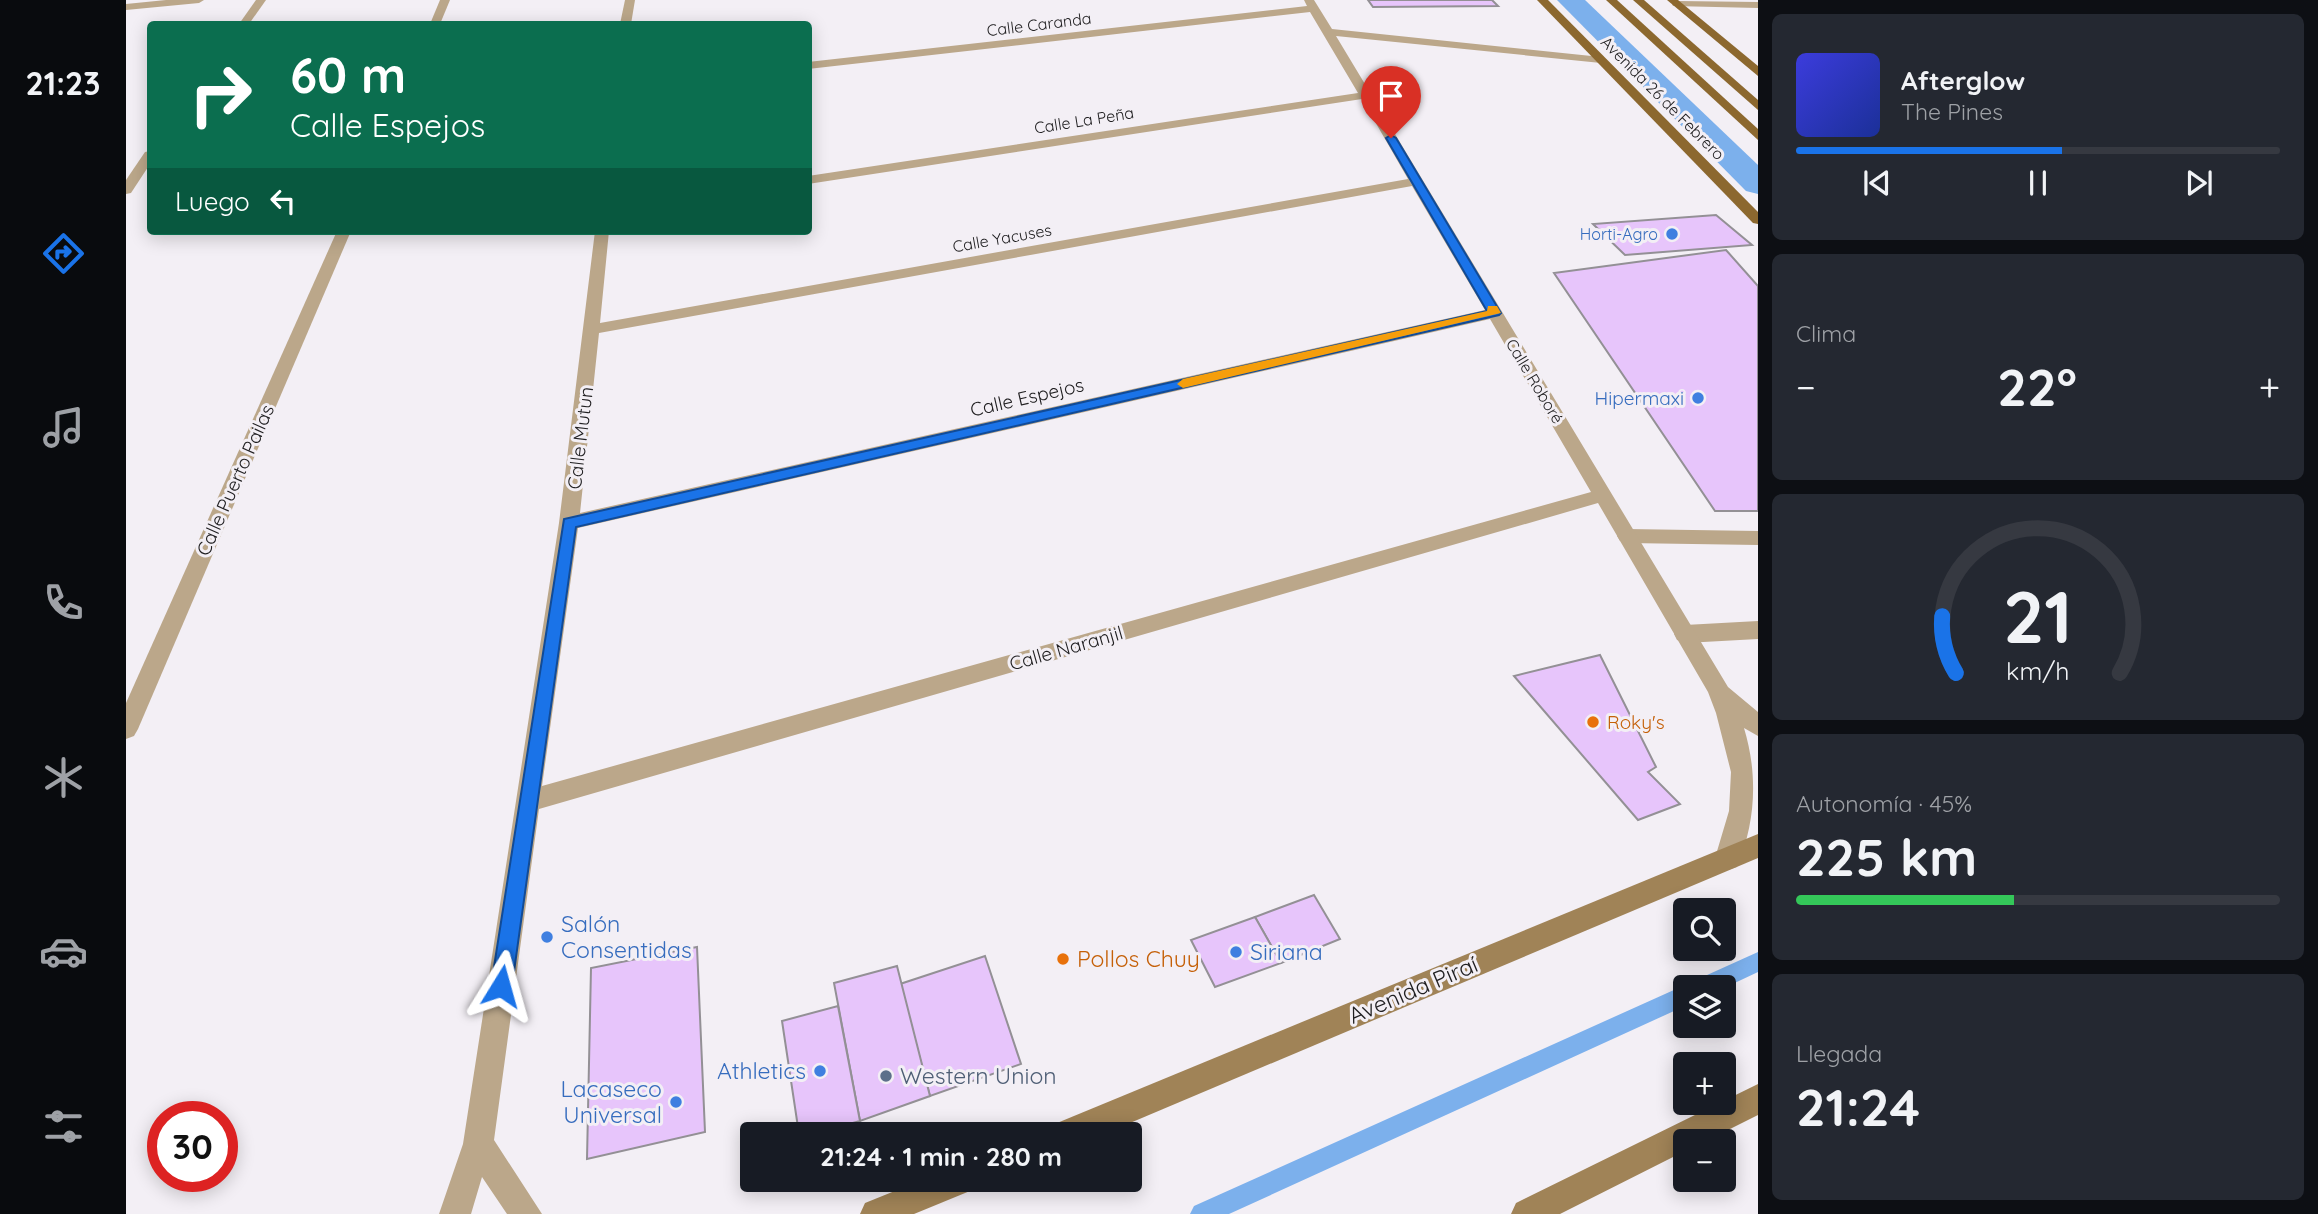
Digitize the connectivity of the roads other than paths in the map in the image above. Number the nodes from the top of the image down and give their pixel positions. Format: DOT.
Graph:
graph roads {
  1 [pos="199,0"];
  2 [pos="261,0"];
  3 [pos="446,0"];
  4 [pos="631,0"];
  5 [pos="1542,0"];
  6 [pos="1611,0"];
  7 [pos="1638,0"];
  8 [pos="1675,2"];
  9 [pos="1312,4"];
  10 [pos="1758,5"];
  11 [pos="126,7"];
  12 [pos="246,21"];
  13 [pos="436,21"];
  14 [pos="627,21"];
  15 [pos="1328,32"];
  16 [pos="1601,60"];
  17 [pos="812,66"];
  18 [pos="1758,72"];
  19 [pos="1366,95"];
  20 [pos="1758,106"];
  21 [pos="1758,136"];
  22 [pos="147,159"];
  23 [pos="812,179"];
  24 [pos="1417,181"];
  25 [pos="126,190"];
  26 [pos="1758,220"];
  27 [pos="342,235"];
  28 [pos="602,235"];
  29 [pos="1495,313"];
  30 [pos="593,330"];
  31 [pos="1603,495"];
  32 [pos="569,523"];
  33 [pos="1627,536"];
  34 [pos="1758,538"];
  35 [pos="1758,630"];
  36 [pos="1685,634"];
  37 [pos="1718,689"];
  38 [pos="1758,726"];
  39 [pos="126,729"];
  40 [pos="529,801"];
  41 [pos="1758,846"];
  42 [pos="1728,858"];
  43 [pos="1758,1098"];
  44 [pos="1097,1122"];
  45 [pos="478,1144"];
  46 [pos="930,1192"];
  47 [pos="455,1214"];
  48 [pos="526,1214"];
  49 [pos="876,1214"];
  50 [pos="1527,1214"];
  1 -- 11 [label="street"];
  2 -- 12 [label="street"];
  3 -- 13 [label="street"];
  4 -- 14 [label="street"];
  5 -- 16 [label="main road, Avenida 26 de Febrero"];
  6 -- 21 [label="main road, Avenida 26 de Febrero"];
  7 -- 20 [label="main road"];
  8 -- 10 [label="street"];
  8 -- 18 [label="main road"];
  9 -- 15 [label="street, Calle Roboré"];
  9 -- 17 [label="street, Calle Caranda"];
  15 -- 16 [label="street"];
  15 -- 19 [label="street, Calle Roboré"];
  16 -- 26 [label="main road, Avenida 26 de Febrero"];
  19 -- 23 [label="street, Calle La Peña"];
  19 -- 24 [label="street, Calle Roboré"];
  22 -- 25 [label="street"];
  24 -- 29 [label="street, Calle Roboré"];
  24 -- 30 [label="street, Calle Yacuses"];
  27 -- 39 [label="street, Calle Puerto Pailas"];
  28 -- 30 [label="street, Calle Mutun"];
  29 -- 31 [label="street, Calle Roboré"];
  29 -- 32 [label="street, Calle Espejos"];
  30 -- 32 [label="street, Calle Mutun"];
  31 -- 33 [label="street, Calle Roboré"];
  31 -- 40 [label="street, Calle Naranjil"];
  32 -- 40 [label="street, Calle Mutun"];
  33 -- 34 [label="street"];
  33 -- 36 [label="street, Calle Roboré"];
  35 -- 36 [label="street"];
  36 -- 37 [label="street, Calle Roboré"];
  37 -- 38 [label="street, Calle Roboré"];
  37 -- 42 [label="street, Calle Roboré"];
  40 -- 45 [label="street, Calle Mutun"];
  41 -- 42 [label="main road, Avenida Piraí"];
  42 -- 44 [label="main road, Avenida Piraí"];
  43 -- 50 [label="main road"];
  45 -- 47 [label="street, Calle Mutun"];
  45 -- 48 [label="street"];
  46 -- 49 [label="main road"];
}
